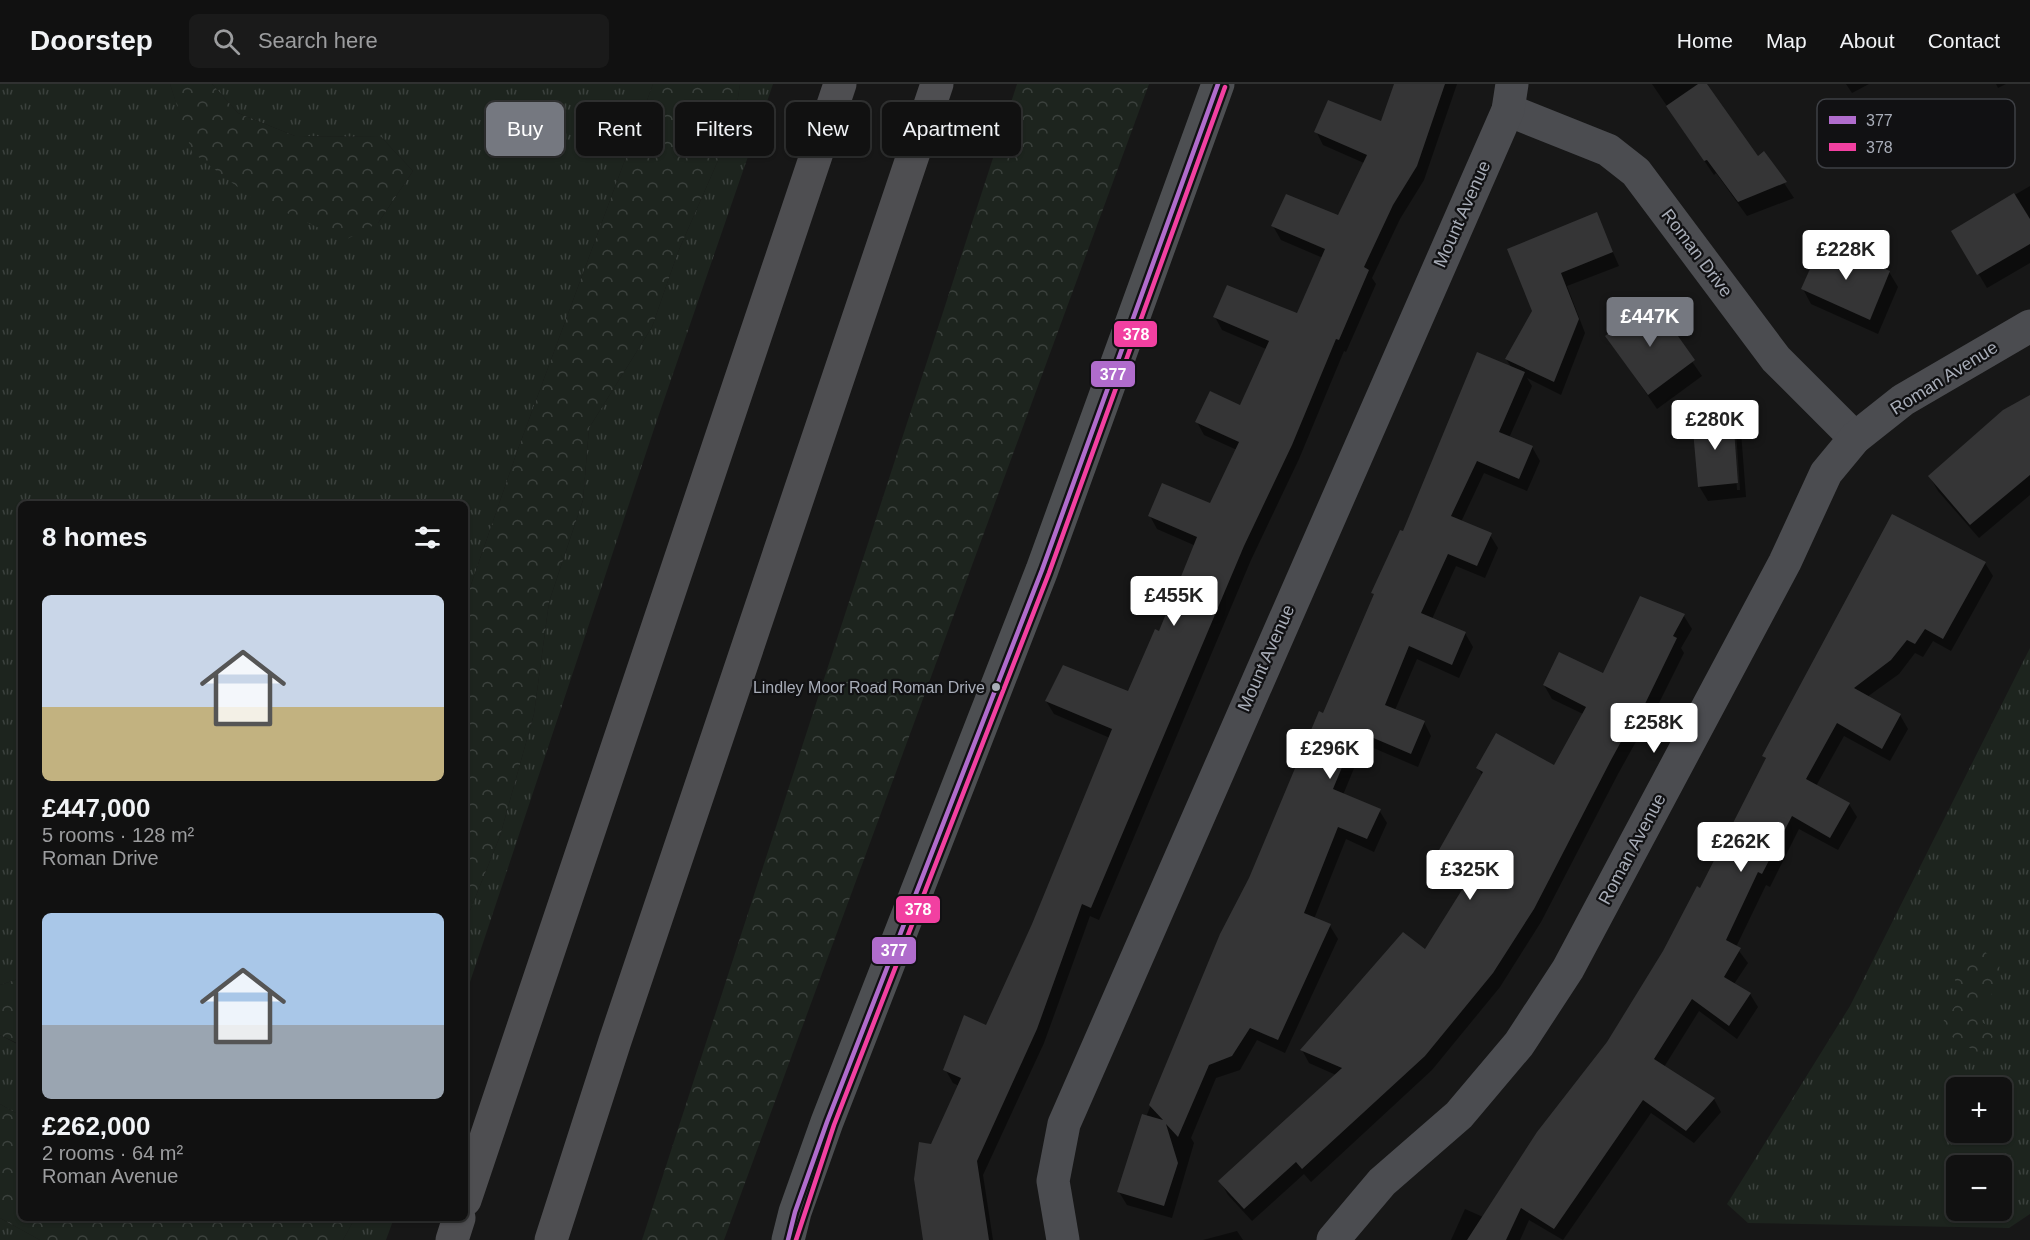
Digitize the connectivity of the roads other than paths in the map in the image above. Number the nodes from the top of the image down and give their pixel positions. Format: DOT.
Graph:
graph roads {
  1 [pos="840,84"];
  2 [pos="937,84"];
  3 [pos="1218,84"];
  4 [pos="1510,97"];
  5 [pos="2030,326"];
  6 [pos="1855,438"];
  7 [pos="468,1191"];
  8 [pos="458,1221"];
  9 [pos="452,1240"];
  10 [pos="551,1240"];
  11 [pos="788,1240"];
  12 [pos="1063,1240"];
  13 [pos="1333,1240"];
  1 -- 7 [label="highway"];
  2 -- 10 [label="highway"];
  3 -- 11 [label="main road"];
  4 -- 6 [label="street, Roman Drive"];
  4 -- 12 [label="street, Mount Avenue"];
  5 -- 6 [label="street, Roman Avenue"];
  6 -- 13 [label="street, Roman Avenue"];
  8 -- 9 [label="highway"];
}
